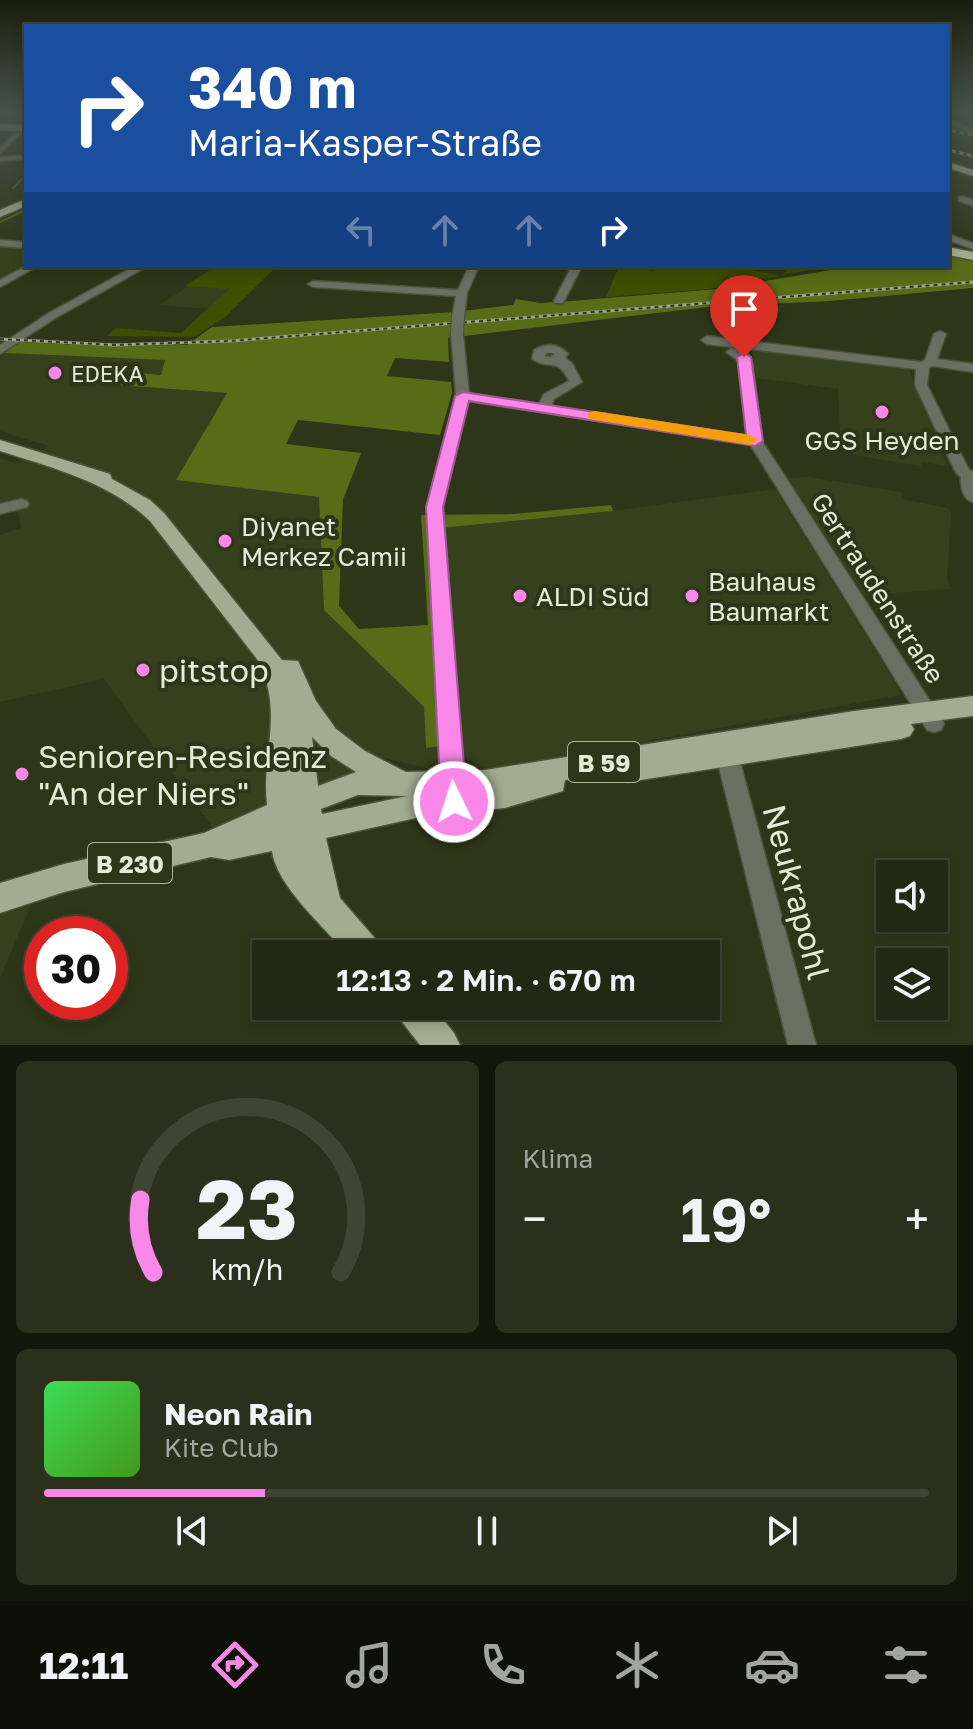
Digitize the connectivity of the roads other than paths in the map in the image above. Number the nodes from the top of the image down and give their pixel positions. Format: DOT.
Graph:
graph roads {
  1 [pos="950,166"];
  2 [pos="973,173"];
  3 [pos="962,199"];
  4 [pos="24,203"];
  5 [pos="973,203"];
  6 [pos="0,214"];
  7 [pos="950,238"];
  8 [pos="0,243"];
  9 [pos="24,245"];
  10 [pos="973,246"];
  11 [pos="950,251"];
  12 [pos="973,256"];
  13 [pos="29,268"];
  14 [pos="139,268"];
  15 [pos="472,268"];
  16 [pos="576,268"];
  17 [pos="0,284"];
  18 [pos="313,284"];
  19 [pos="462,293"];
  20 [pos="559,301"];
  21 [pos="7,332"];
  22 [pos="23,334"];
  23 [pos="940,334"];
  24 [pos="707,340"];
  25 [pos="0,350"];
  26 [pos="732,352"];
  27 [pos="558,359"];
  28 [pos="927,364"];
  29 [pos="973,368"];
  30 [pos="463,396"];
  31 [pos="543,408"];
  32 [pos="755,441"];
  33 [pos="0,445"];
  34 [pos="90,475"];
  35 [pos="968,475"];
  36 [pos="973,497"];
  37 [pos="21,504"];
  38 [pos="0,509"];
  39 [pos="296,689"];
  40 [pos="973,706"];
  41 [pos="930,718"];
  42 [pos="973,719"];
  43 [pos="726,749"];
  44 [pos="413,784"];
  45 [pos="453,794"];
  46 [pos="295,820"];
  47 [pos="208,845"];
  48 [pos="0,898"];
  49 [pos="356,940"];
  50 [pos="422,1020"];
  51 [pos="442,1045"];
  52 [pos="802,1045"];
  1 -- 2 [label="main road"];
  3 -- 5 [label="street"];
  4 -- 6 [label="main road"];
  7 -- 10 [label="street"];
  8 -- 9 [label="street"];
  11 -- 12 [label="main road"];
  13 -- 17 [label="street"];
  14 -- 22 [label="street"];
  15 -- 19 [label="street"];
  16 -- 20 [label="street"];
  18 -- 19 [label="street"];
  19 -- 30 [label="street"];
  21 -- 22 [label="street"];
  22 -- 25 [label="street"];
  23 -- 28 [label="street"];
  24 -- 28 [label="street"];
  26 -- 32 [label="street, Gertraudenstraße"];
  27 -- 31 [label="street"];
  28 -- 29 [label="street"];
  28 -- 35 [label="street"];
  30 -- 31 [label="street"];
  30 -- 45 [label="street"];
  31 -- 32 [label="street"];
  32 -- 41 [label="street, Gertraudenstraße"];
  33 -- 34 [label="main road, B 59"];
  34 -- 39 [label="main road, B 59"];
  34 -- 46 [label="main road, B 59"];
  35 -- 36 [label="street"];
  37 -- 38 [label="street"];
  39 -- 44 [label="main road, B 59"];
  39 -- 46 [label="main road, B 59"];
  40 -- 41 [label="main road, B 59"];
  41 -- 42 [label="main road, B 59"];
  41 -- 43 [label="main road, B 59"];
  43 -- 45 [label="main road, B 59"];
  43 -- 52 [label="street, Neukrapohl"];
  44 -- 45 [label="main road, B 59"];
  44 -- 46 [label="main road"];
  45 -- 46 [label="main road, B 59"];
  46 -- 47 [label="main road, B 59"];
  46 -- 49 [label="main road"];
  47 -- 48 [label="main road, B 230"];
  50 -- 51 [label="main road"];
}
